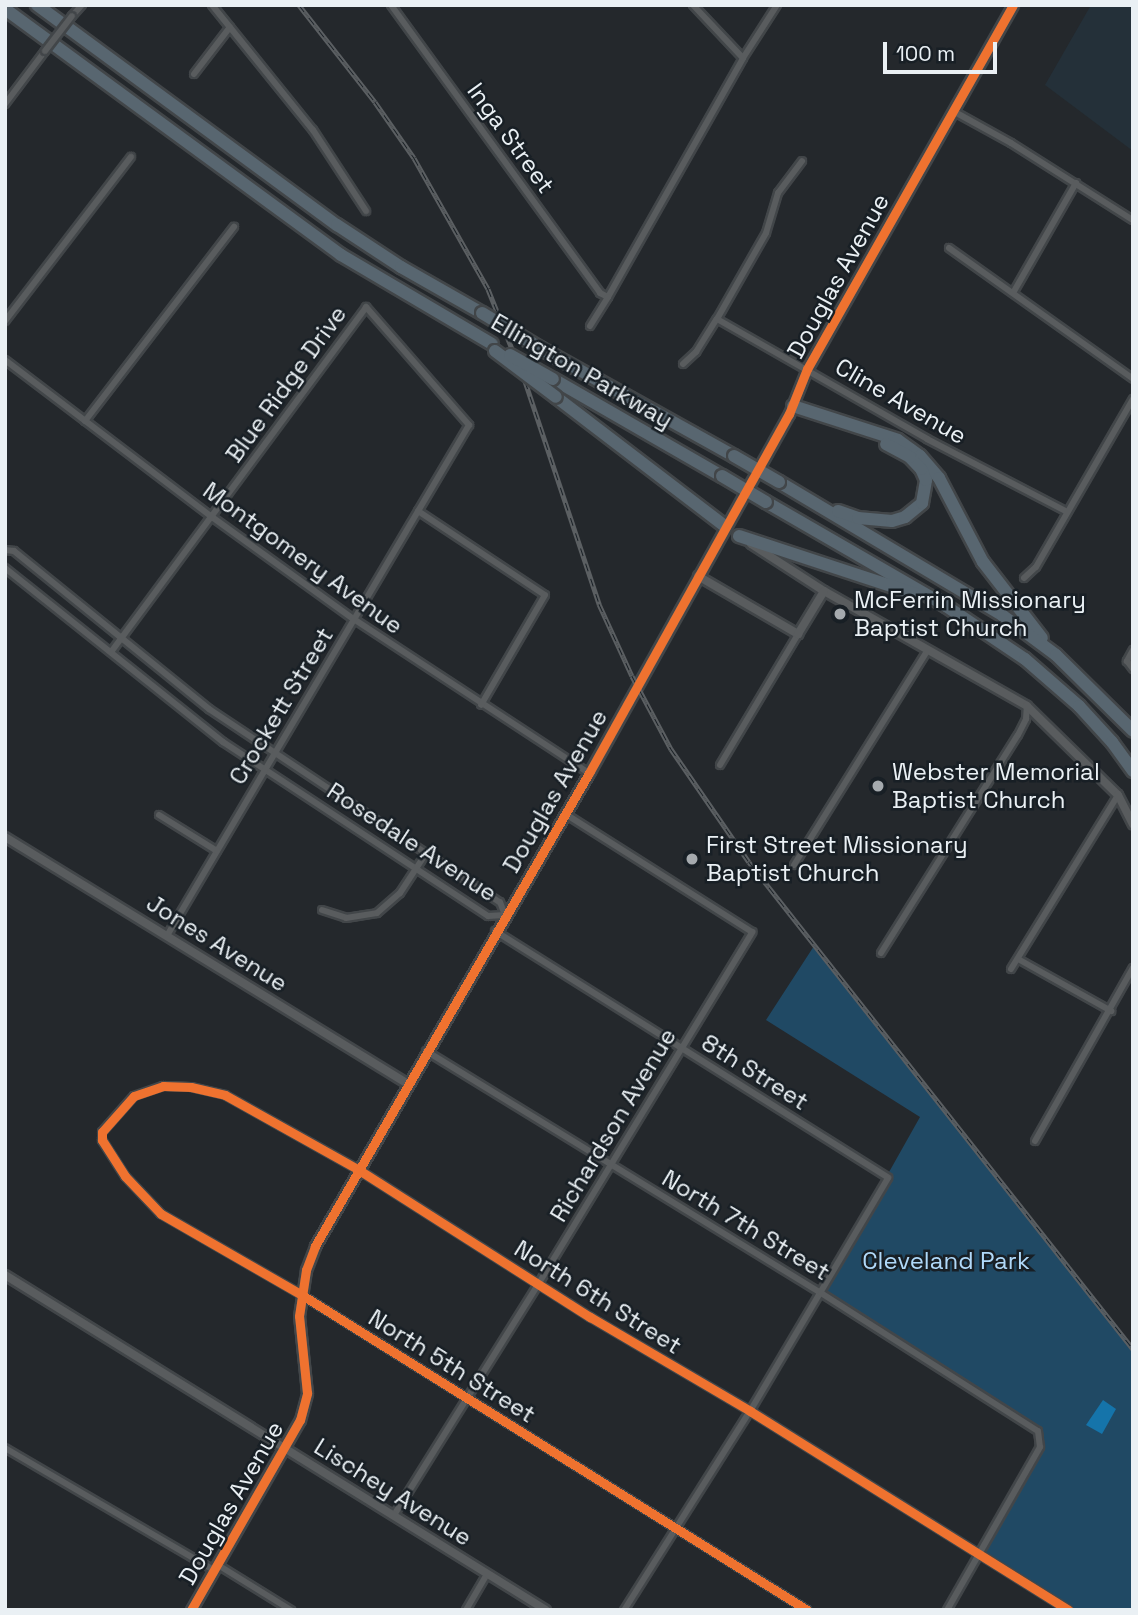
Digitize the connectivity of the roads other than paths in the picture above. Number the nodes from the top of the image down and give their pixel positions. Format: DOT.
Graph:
graph roads {
  1 [pos="37,5"];
  2 [pos="82,5"];
  3 [pos="212,5"];
  4 [pos="391,5"];
  5 [pos="402,5"];
  6 [pos="693,5"];
  7 [pos="777,5"];
  8 [pos="1013,5"];
  9 [pos="5,9"];
  10 [pos="397,13"];
  11 [pos="230,27"];
  12 [pos="743,58"];
  13 [pos="194,74"];
  14 [pos="5,104"];
  15 [pos="953,111"];
  16 [pos="131,157"];
  17 [pos="802,161"];
  18 [pos="1076,183"];
  19 [pos="366,211"];
  20 [pos="1133,220"];
  21 [pos="234,227"];
  22 [pos="949,248"];
  23 [pos="1013,293"];
  24 [pos="608,297"];
  25 [pos="366,307"];
  26 [pos="717,319"];
  27 [pos="5,321"];
  28 [pos="590,326"];
  29 [pos="493,348"];
  30 [pos="5,360"];
  31 [pos="683,364"];
  32 [pos="807,369"];
  33 [pos="1133,379"];
  34 [pos="1133,399"];
  35 [pos="791,410"];
  36 [pos="85,421"];
  37 [pos="799,494"];
  38 [pos="418,511"];
  39 [pos="1067,512"];
  40 [pos="212,517"];
  41 [pos="725,526"];
  42 [pos="739,536"];
  43 [pos="5,550"];
  44 [pos="5,568"];
  45 [pos="698,576"];
  46 [pos="1024,578"];
  47 [pos="824,591"];
  48 [pos="946,606"];
  49 [pos="355,620"];
  50 [pos="798,634"];
  51 [pos="120,640"];
  52 [pos="928,650"];
  53 [pos="1133,650"];
  54 [pos="111,652"];
  55 [pos="1056,655"];
  56 [pos="1133,668"];
  57 [pos="481,705"];
  58 [pos="1027,706"];
  59 [pos="1133,731"];
  60 [pos="274,753"];
  61 [pos="720,765"];
  62 [pos="265,768"];
  63 [pos="1133,771"];
  64 [pos="589,773"];
  65 [pos="1118,795"];
  66 [pos="159,814"];
  67 [pos="565,814"];
  68 [pos="1133,824"];
  69 [pos="5,837"];
  70 [pos="217,851"];
  71 [pos="425,855"];
  72 [pos="794,865"];
  73 [pos="416,869"];
  74 [pos="322,910"];
  75 [pos="505,915"];
  76 [pos="495,931"];
  77 [pos="168,934"];
  78 [pos="881,953"];
  79 [pos="1018,959"];
  80 [pos="1133,968"];
  81 [pos="1011,969"];
  82 [pos="1111,1011"];
  83 [pos="682,1048"];
  84 [pos="426,1051"];
  85 [pos="408,1084"];
  86 [pos="102,1132"];
  87 [pos="1035,1141"];
  88 [pos="611,1166"];
  89 [pos="359,1170"];
  90 [pos="5,1275"];
  91 [pos="539,1283"];
  92 [pos="821,1293"];
  93 [pos="302,1294"];
  94 [pos="467,1399"];
  95 [pos="750,1411"];
  96 [pos="5,1448"];
  97 [pos="286,1448"];
  98 [pos="394,1515"];
  99 [pos="675,1528"];
  100 [pos="979,1554"];
  101 [pos="216,1567"];
  102 [pos="487,1574"];
  103 [pos="191,1610"];
  104 [pos="291,1610"];
  105 [pos="466,1610"];
  106 [pos="545,1610"];
  107 [pos="624,1610"];
  108 [pos="807,1610"];
  109 [pos="947,1610"];
  110 [pos="1068,1610"];
  1 -- 37 [label="highway, Ellington Parkway, bridge"];
  2 -- 14 [label="street, bridge"];
  3 -- 11 [label="street"];
  4 -- 10 [label="street, Inga Street"];
  5 -- 10 [label="street"];
  6 -- 12 [label="street"];
  7 -- 12 [label="street"];
  8 -- 15 [label="main road, Douglas Avenue"];
  9 -- 29 [label="highway, Ellington Parkway"];
  10 -- 24 [label="street, Inga Street"];
  11 -- 13 [label="street"];
  11 -- 19 [label="street"];
  12 -- 24 [label="street"];
  15 -- 18 [label="street"];
  15 -- 32 [label="main road, Douglas Avenue"];
  16 -- 27 [label="street"];
  17 -- 26 [label="street"];
  18 -- 20 [label="street"];
  18 -- 23 [label="street"];
  21 -- 36 [label="street"];
  22 -- 23 [label="street"];
  23 -- 33 [label="street"];
  24 -- 28 [label="street"];
  25 -- 38 [label="street, Crockett Street"];
  25 -- 40 [label="street, Blue Ridge Drive"];
  26 -- 31 [label="street"];
  26 -- 32 [label="street, Cline Avenue"];
  29 -- 41 [label="highway, bridge"];
  29 -- 48 [label="highway, Ellington Parkway, bridge"];
  30 -- 36 [label="street, Montgomery Avenue"];
  32 -- 35 [label="main road, Douglas Avenue"];
  32 -- 39 [label="street, Cline Avenue"];
  34 -- 39 [label="street"];
  35 -- 37 [label="highway"];
  35 -- 41 [label="main road, Douglas Avenue"];
  35 -- 55 [label="highway"];
  36 -- 40 [label="street, Montgomery Avenue"];
  37 -- 55 [label="highway, Ellington Parkway"];
  38 -- 49 [label="street, Crockett Street"];
  38 -- 57 [label="street"];
  39 -- 46 [label="street"];
  40 -- 49 [label="street, Montgomery Avenue"];
  40 -- 51 [label="street, Blue Ridge Drive"];
  41 -- 42 [label="main road"];
  41 -- 45 [label="main road, Douglas Avenue"];
  42 -- 47 [label="street"];
  42 -- 48 [label="highway"];
  43 -- 51 [label="street, Rosedale Avenue"];
  44 -- 54 [label="street, Rosedale Avenue"];
  45 -- 50 [label="street"];
  45 -- 64 [label="main road, Douglas Avenue"];
  47 -- 50 [label="street"];
  47 -- 52 [label="street"];
  48 -- 63 [label="highway, Ellington Parkway"];
  49 -- 57 [label="street, Montgomery Avenue"];
  49 -- 60 [label="street, Crockett Street"];
  50 -- 61 [label="street"];
  51 -- 54 [label="street, Blue Ridge Drive"];
  51 -- 60 [label="street, Rosedale Avenue"];
  52 -- 58 [label="street"];
  52 -- 72 [label="street"];
  53 -- 56 [label="street"];
  54 -- 62 [label="street, Rosedale Avenue"];
  55 -- 59 [label="highway, Ellington Parkway"];
  57 -- 64 [label="street, Montgomery Avenue"];
  58 -- 65 [label="street"];
  58 -- 78 [label="street"];
  60 -- 62 [label="street, Crockett Street"];
  60 -- 71 [label="street, Rosedale Avenue"];
  62 -- 70 [label="street, Crockett Street"];
  62 -- 73 [label="street, Rosedale Avenue"];
  64 -- 67 [label="main road, Douglas Avenue"];
  65 -- 68 [label="street"];
  65 -- 79 [label="street"];
  66 -- 70 [label="street"];
  67 -- 75 [label="main road, Douglas Avenue"];
  67 -- 83 [label="street, Richardson Avenue"];
  69 -- 77 [label="street, Jones Avenue"];
  70 -- 77 [label="street, Crockett Street"];
  71 -- 73 [label="street"];
  71 -- 75 [label="street, Rosedale Avenue"];
  73 -- 74 [label="street"];
  73 -- 75 [label="street, Rosedale Avenue"];
  75 -- 76 [label="main road, Douglas Avenue"];
  76 -- 83 [label="street, 8th Street"];
  76 -- 84 [label="main road, Douglas Avenue"];
  77 -- 85 [label="street, Jones Avenue"];
  79 -- 81 [label="street"];
  79 -- 82 [label="street"];
  80 -- 82 [label="street"];
  82 -- 87 [label="street"];
  83 -- 88 [label="street, Richardson Avenue"];
  83 -- 92 [label="street, 8th Street"];
  84 -- 85 [label="main road, Douglas Avenue"];
  84 -- 88 [label="street, North 7th Street"];
  85 -- 89 [label="main road, Douglas Avenue"];
  86 -- 89 [label="street, North 6th Street"];
  86 -- 93 [label="street, North 5th Street"];
  88 -- 91 [label="street, Richardson Avenue"];
  88 -- 92 [label="street, North 7th Street"];
  89 -- 91 [label="street, North 6th Street"];
  89 -- 93 [label="main road, Douglas Avenue"];
  90 -- 97 [label="street, Lischey Avenue"];
  91 -- 94 [label="street, Richardson Avenue"];
  91 -- 95 [label="street, North 6th Street"];
  92 -- 95 [label="street"];
  92 -- 100 [label="street, North 7th Street"];
  93 -- 94 [label="street, North 5th Street"];
  93 -- 97 [label="main road, Douglas Avenue"];
  94 -- 98 [label="street, Richardson Avenue"];
  94 -- 99 [label="street, North 5th Street"];
  95 -- 99 [label="street"];
  95 -- 100 [label="street, North 6th Street"];
  96 -- 101 [label="street"];
  97 -- 98 [label="street, Lischey Avenue"];
  97 -- 101 [label="main road, Douglas Avenue"];
  98 -- 102 [label="street, Lischey Avenue"];
  99 -- 107 [label="street"];
  99 -- 108 [label="street, North 5th Street"];
  100 -- 109 [label="street"];
  100 -- 110 [label="street, North 6th Street"];
  101 -- 103 [label="main road, Douglas Avenue"];
  101 -- 104 [label="street"];
  102 -- 105 [label="street"];
  102 -- 106 [label="street, Lischey Avenue"];
}
